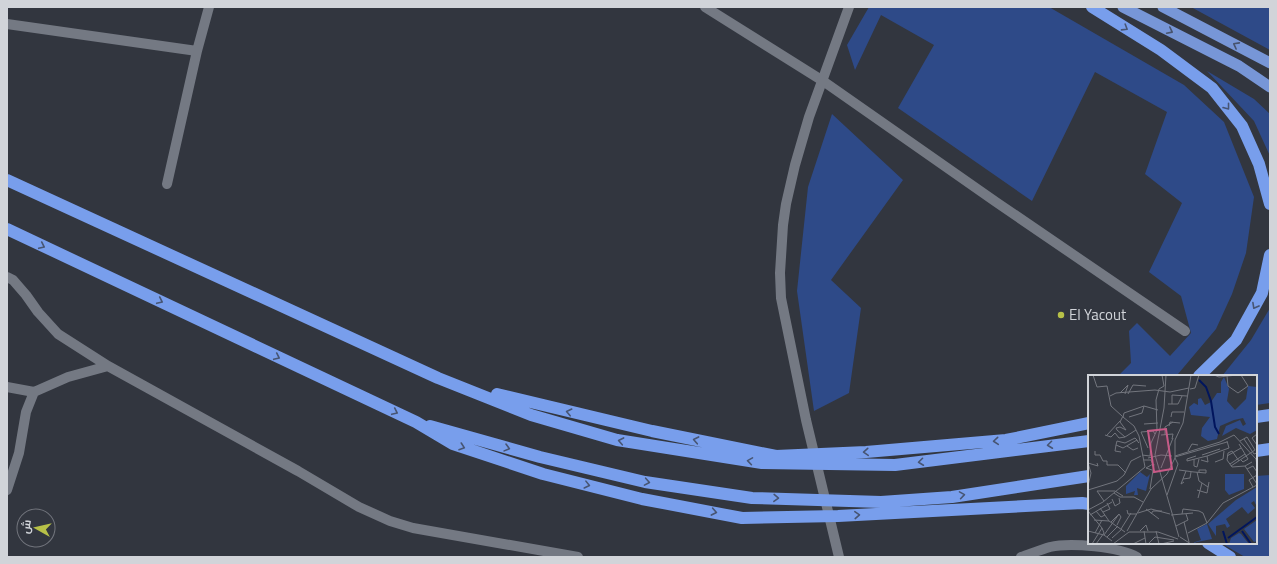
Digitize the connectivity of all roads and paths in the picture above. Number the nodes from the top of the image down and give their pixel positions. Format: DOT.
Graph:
graph roads {
  1 [pos="209,7"];
  2 [pos="705,7"];
  3 [pos="849,7"];
  4 [pos="1092,7"];
  5 [pos="1123,7"];
  6 [pos="1163,7"];
  7 [pos="7,24"];
  8 [pos="197,51"];
  9 [pos="1270,63"];
  10 [pos="823,81"];
  11 [pos="1270,86"];
  12 [pos="7,180"];
  13 [pos="167,184"];
  14 [pos="1270,204"];
  15 [pos="7,229"];
  16 [pos="1270,255"];
  17 [pos="7,277"];
  18 [pos="1185,331"];
  19 [pos="108,366"];
  20 [pos="1200,375"];
  21 [pos="438,378"];
  22 [pos="7,387"];
  23 [pos="34,392"];
  24 [pos="1270,415"];
  25 [pos="1257,417"];
  26 [pos="416,422"];
  27 [pos="1088,423"];
  28 [pos="1088,440"];
  29 [pos="1270,449"];
  30 [pos="1257,451"];
  31 [pos="1088,476"];
  32 [pos="7,490"];
  33 [pos="1088,504"];
  34 [pos="1210,544"];
  35 [pos="578,557"];
  36 [pos="840,557"];
  37 [pos="1023,557"];
  38 [pos="1137,557"];
  39 [pos="1230,557"];
  1 -- 8 [label="street"];
  2 -- 10 [label="street"];
  3 -- 10 [label="street"];
  4 -- 14 [label="highway, one-way"];
  5 -- 11 [label="highway, one-way"];
  9 -- 6 [label="highway, one-way"];
  7 -- 8 [label="street"];
  8 -- 13 [label="street"];
  10 -- 18 [label="street"];
  10 -- 36 [label="street"];
  12 -- 21 [label="highway"];
  15 -- 26 [label="highway, one-way"];
  16 -- 20 [label="highway, one-way"];
  17 -- 19 [label="street"];
  19 -- 23 [label="street"];
  19 -- 35 [label="street"];
  27 -- 21 [label="highway, one-way"];
  28 -- 21 [label="highway, one-way"];
  22 -- 23 [label="street"];
  23 -- 32 [label="street"];
  24 -- 25 [label="highway"];
  26 -- 31 [label="highway, one-way"];
  26 -- 33 [label="highway, one-way"];
  29 -- 30 [label="highway"];
  34 -- 39 [label="highway"];
  37 -- 38 [label="street"];
}
